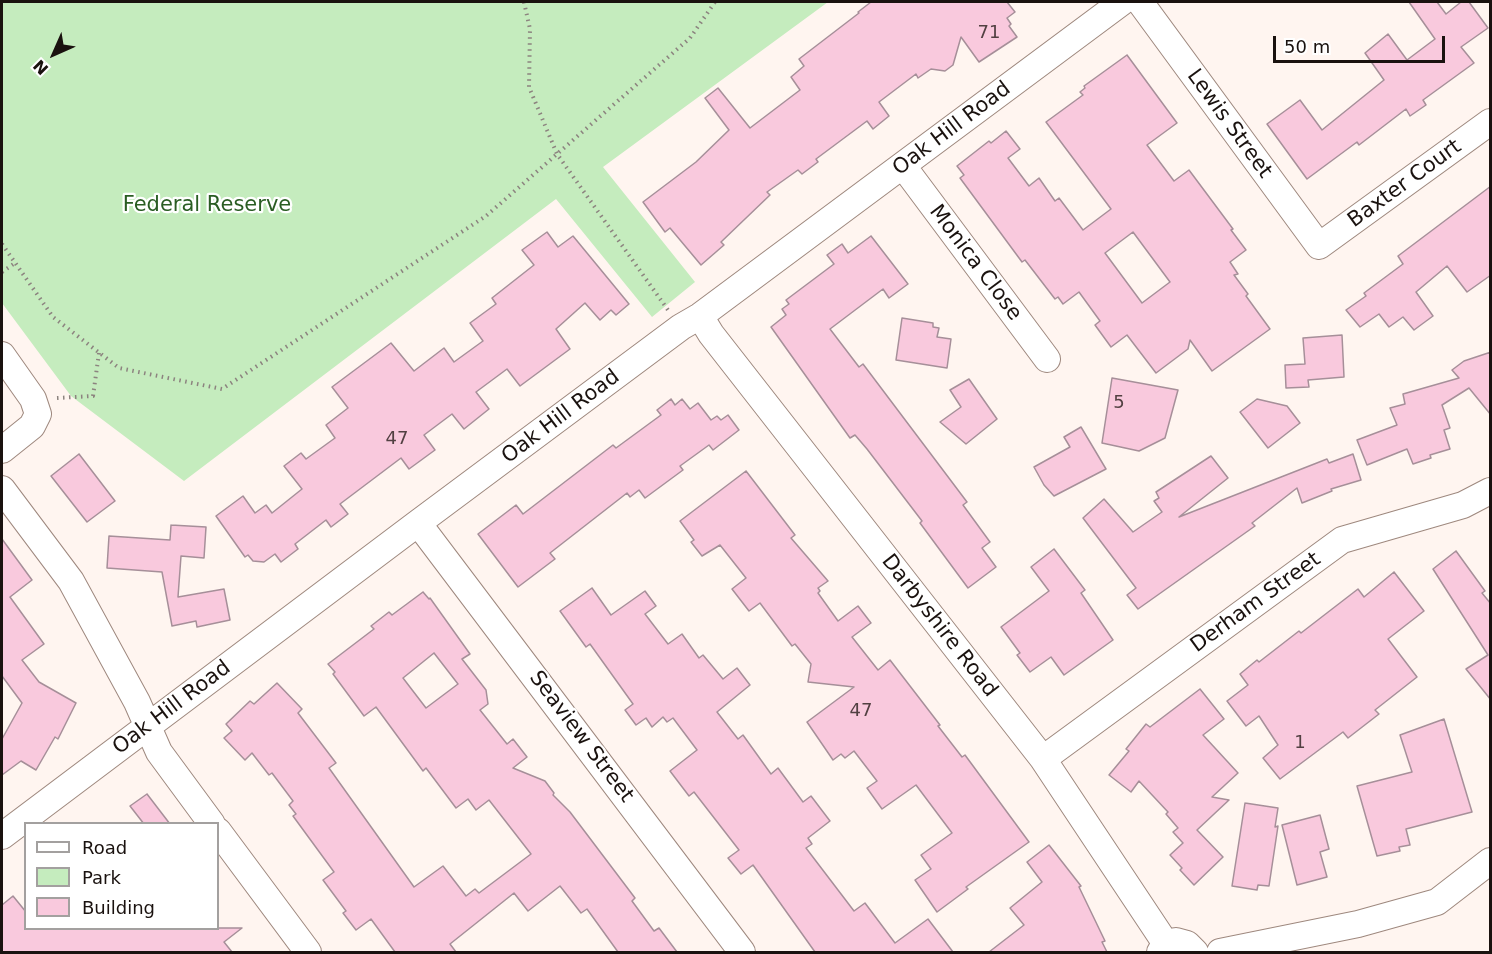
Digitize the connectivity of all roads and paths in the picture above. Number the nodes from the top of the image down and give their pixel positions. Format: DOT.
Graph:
graph roads {
  1 [pos="524,2"];
  2 [pos="715,2"];
  3 [pos="1122,2"];
  4 [pos="1140,2"];
  5 [pos="1491,122"];
  6 [pos="557,154"];
  7 [pos="903,166"];
  8 [pos="2,244"];
  9 [pos="1319,246"];
  10 [pos="15,263"];
  11 [pos="2,272"];
  12 [pos="690,322"];
  13 [pos="99,353"];
  14 [pos="2,355"];
  15 [pos="1047,359"];
  16 [pos="33,399"];
  17 [pos="2,450"];
  18 [pos="2,489"];
  19 [pos="1490,493"];
  20 [pos="418,522"];
  21 [pos="146,727"];
  22 [pos="1043,759"];
  23 [pos="211,822"];
  24 [pos="219,832"];
  25 [pos="2,836"];
  26 [pos="1491,861"];
  27 [pos="1163,948"];
  28 [pos="308,952"];
  29 [pos="742,952"];
  30 [pos="1195,952"];
  31 [pos="1220,952"];
  1 -- 6 [label="path"];
  2 -- 6 [label="path"];
  3 -- 7 [label="street, Oak Hill Road"];
  4 -- 9 [label="street, Lewis Street"];
  5 -- 9 [label="street, Baxter Court"];
  6 -- 12 [label="path"];
  6 -- 13 [label="path"];
  7 -- 12 [label="street, Oak Hill Road"];
  7 -- 15 [label="street, Monica Close"];
  8 -- 10 [label="path"];
  10 -- 11 [label="path"];
  10 -- 13 [label="path"];
  12 -- 20 [label="street, Oak Hill Road"];
  12 -- 22 [label="street, Darbyshire Road"];
  13 -- 16 [label="path"];
  14 -- 16 [label="street"];
  16 -- 17 [label="street"];
  18 -- 21 [label="street"];
  19 -- 22 [label="street, Derham Street"];
  20 -- 21 [label="street, Oak Hill Road"];
  20 -- 29 [label="street, Seaview Street"];
  21 -- 23 [label="street"];
  21 -- 25 [label="street, Oak Hill Road"];
  22 -- 27 [label="street, Darbyshire Road"];
  24 -- 28 [label="street"];
  26 -- 31 [label="street"];
  27 -- 30 [label="street"];
}
